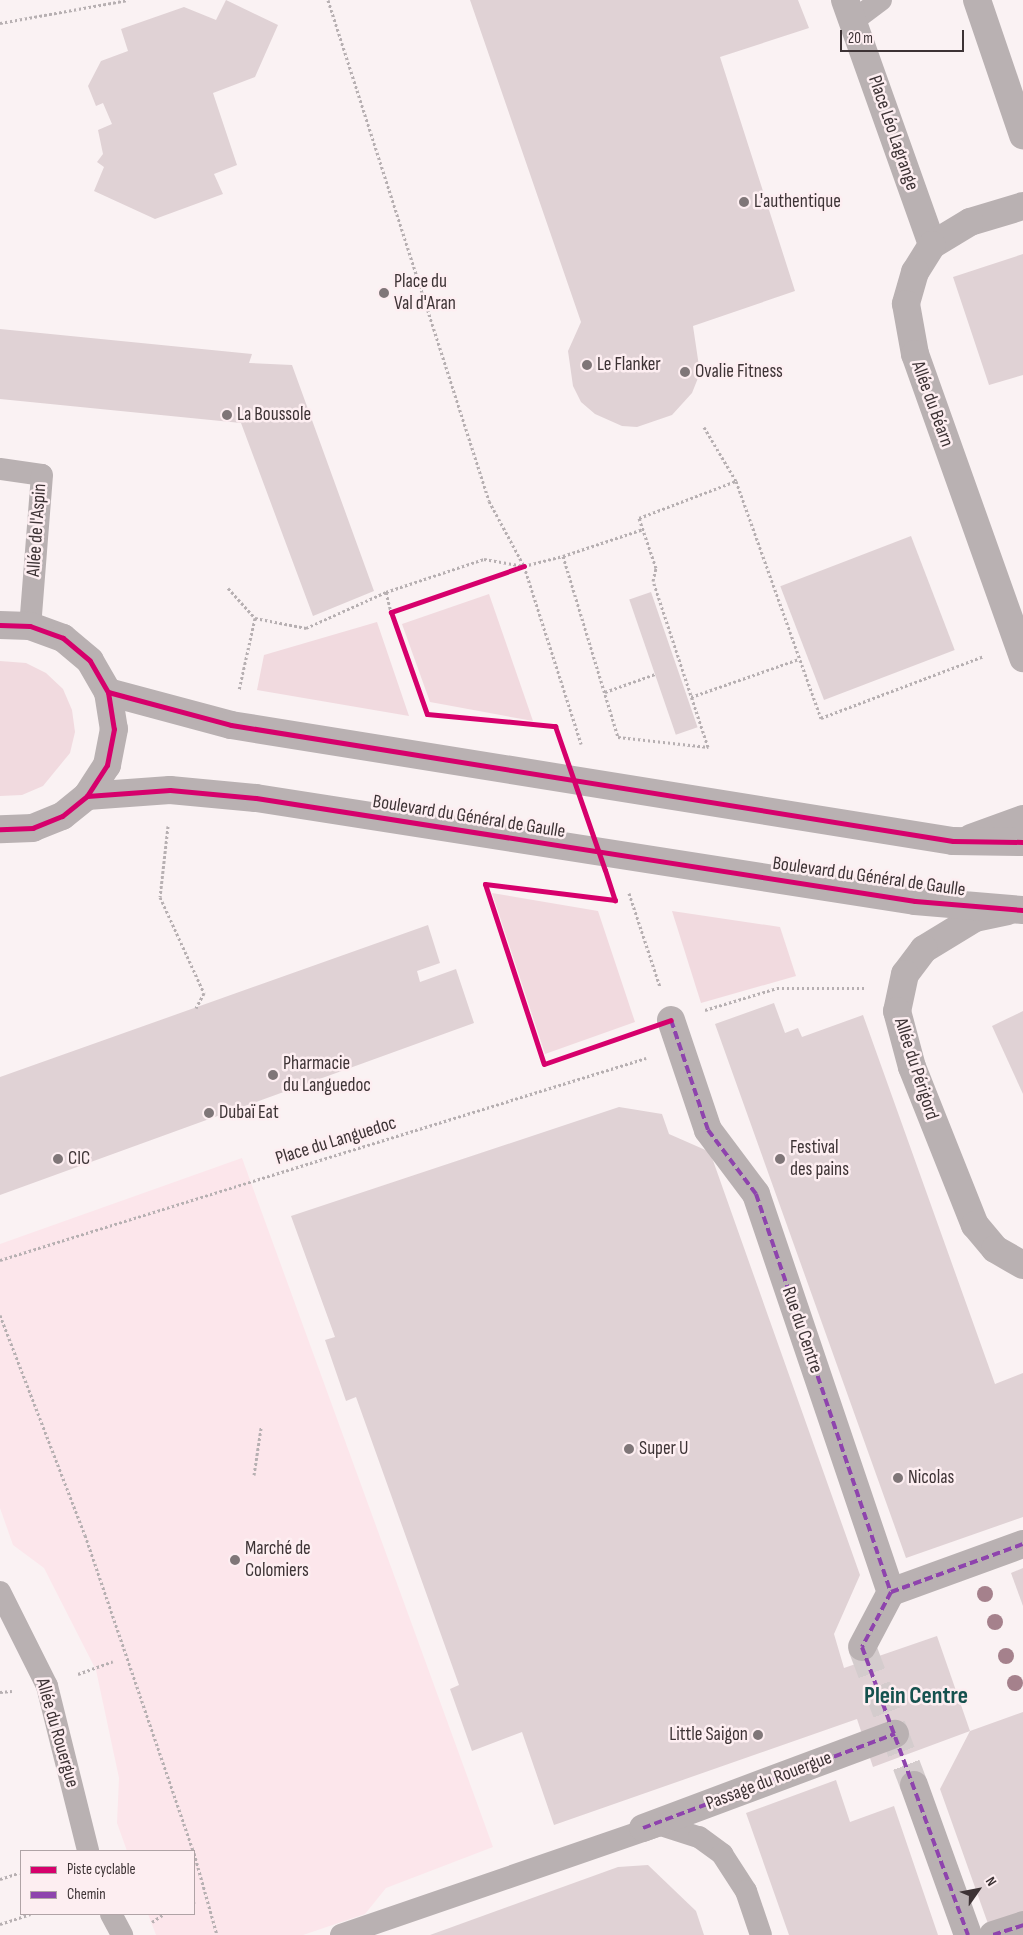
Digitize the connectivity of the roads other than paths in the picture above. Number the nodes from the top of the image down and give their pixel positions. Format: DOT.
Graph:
graph roads {
  1 [pos="881,0"];
  2 [pos="977,0"];
  3 [pos="849,10"];
  4 [pos="1023,135"];
  5 [pos="1023,206"];
  6 [pos="932,245"];
  7 [pos="0,469"];
  8 [pos="0,625"];
  9 [pos="30,626"];
  10 [pos="1021,652"];
  11 [pos="108,692"];
  12 [pos="87,796"];
  13 [pos="1023,819"];
  14 [pos="0,829"];
  15 [pos="953,840"];
  16 [pos="1023,842"];
  17 [pos="1019,910"];
  18 [pos="671,1020"];
  19 [pos="1023,1265"];
  20 [pos="1023,1544"];
  21 [pos="0,1592"];
  22 [pos="891,1592"];
  23 [pos="862,1647"];
  24 [pos="895,1734"];
  25 [pos="914,1785"];
  26 [pos="643,1828"];
  27 [pos="88,1850"];
  28 [pos="112,1915"];
  29 [pos="1023,1925"];
  30 [pos="122,1935"];
  31 [pos="341,1935"];
  32 [pos="761,1935"];
  33 [pos="968,1935"];
  34 [pos="993,1935"];
  1 -- 3 [label="lane, Place Léo Lagrange"];
  2 -- 4 [label="street"];
  3 -- 6 [label="street, Place Léo Lagrange"];
  5 -- 6 [label="street"];
  6 -- 10 [label="street, Allée du Béarn"];
  7 -- 9 [label="lane, Allée de l'Aspin"];
  8 -- 9 [label="street"];
  9 -- 11 [label="street"];
  11 -- 12 [label="street"];
  11 -- 15 [label="street"];
  12 -- 14 [label="street"];
  12 -- 17 [label="street, Boulevard du Général de Gaulle"];
  13 -- 15 [label="street"];
  15 -- 16 [label="street"];
  17 -- 19 [label="street, Allée du Périgord"];
  18 -- 22 [label="street, Rue du Centre"];
  20 -- 22 [label="street"];
  21 -- 27 [label="lane, Allée du Rouergue"];
  22 -- 23 [label="street"];
  24 -- 26 [label="street, Passage du Rouergue"];
  25 -- 33 [label="street"];
  26 -- 31 [label="lane"];
  26 -- 32 [label="lane"];
  28 -- 30 [label="lane"];
  29 -- 34 [label="street"];
}
